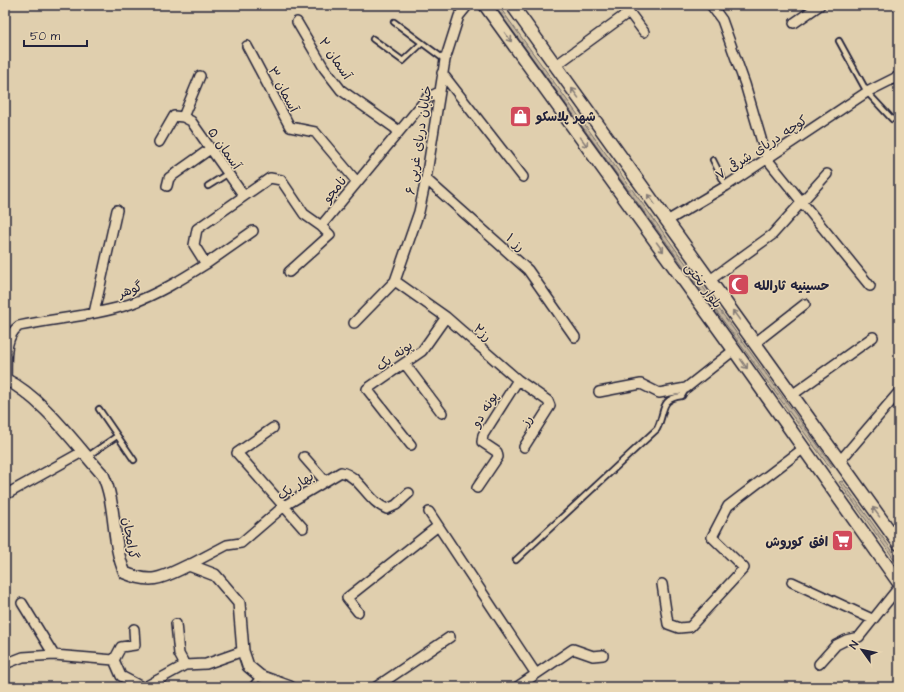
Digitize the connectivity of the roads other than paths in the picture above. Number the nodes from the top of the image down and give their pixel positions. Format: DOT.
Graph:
graph roads {
  1 [pos="468,5"];
  2 [pos="485,5"];
  3 [pos="512,5"];
  4 [pos="711,5"];
  5 [pos="820,5"];
  6 [pos="297,22"];
  7 [pos="394,22"];
  8 [pos="794,23"];
  9 [pos="644,32"];
  10 [pos="373,39"];
  11 [pos="839,41"];
  12 [pos="422,43"];
  13 [pos="247,46"];
  14 [pos="445,60"];
  15 [pos="555,66"];
  16 [pos="442,73"];
  17 [pos="200,76"];
  18 [pos="899,76"];
  19 [pos="439,92"];
  20 [pos="867,92"];
  21 [pos="183,117"];
  22 [pos="892,119"];
  23 [pos="399,131"];
  24 [pos="159,142"];
  25 [pos="210,149"];
  26 [pos="767,159"];
  27 [pos="713,160"];
  28 [pos="227,174"];
  29 [pos="827,174"];
  30 [pos="523,177"];
  31 [pos="426,179"];
  32 [pos="357,182"];
  33 [pos="167,186"];
  34 [pos="208,186"];
  35 [pos="726,186"];
  36 [pos="244,196"];
  37 [pos="802,202"];
  38 [pos="117,210"];
  39 [pos="667,221"];
  40 [pos="321,226"];
  41 [pos="253,231"];
  42 [pos="206,264"];
  43 [pos="288,272"];
  44 [pos="710,280"];
  45 [pos="394,281"];
  46 [pos="870,286"];
  47 [pos="805,304"];
  48 [pos="94,313"];
  49 [pos="446,317"];
  50 [pos="354,323"];
  51 [pos="575,337"];
  52 [pos="873,337"];
  53 [pos="755,342"];
  54 [pos="734,350"];
  55 [pos="405,364"];
  56 [pos="5,380"];
  57 [pos="518,380"];
  58 [pos="686,388"];
  59 [pos="599,392"];
  60 [pos="899,392"];
  61 [pos="792,395"];
  62 [pos="550,406"];
  63 [pos="99,409"];
  64 [pos="442,413"];
  65 [pos="274,428"];
  66 [pos="117,436"];
  67 [pos="411,445"];
  68 [pos="524,447"];
  69 [pos="804,448"];
  70 [pos="84,455"];
  71 [pos="304,458"];
  72 [pos="134,460"];
  73 [pos="842,465"];
  74 [pos="325,481"];
  75 [pos="828,482"];
  76 [pos="477,488"];
  77 [pos="409,493"];
  78 [pos="5,495"];
  79 [pos="284,506"];
  80 [pos="429,512"];
  81 [pos="438,526"];
  82 [pos="303,528"];
  83 [pos="899,544"];
  84 [pos="516,560"];
  85 [pos="189,565"];
  86 [pos="792,582"];
  87 [pos="899,583"];
  88 [pos="662,584"];
  89 [pos="899,587"];
  90 [pos="22,603"];
  91 [pos="358,612"];
  92 [pos="872,619"];
  93 [pos="176,624"];
  94 [pos="134,629"];
  95 [pos="450,637"];
  96 [pos="243,651"];
  97 [pos="54,655"];
  98 [pos="603,655"];
  99 [pos="114,660"];
  100 [pos="5,664"];
  101 [pos="819,664"];
  102 [pos="185,665"];
  103 [pos="536,674"];
  104 [pos="260,676"];
  105 [pos="142,687"];
  106 [pos="145,687"];
  107 [pos="251,687"];
  108 [pos="290,687"];
  109 [pos="376,687"];
  110 [pos="517,687"];
  1 -- 14 [label="street, خیابان دریای غربی ۶"];
  2 -- 54 [label="main road, بلوار تختی, one-way"];
  3 -- 15 [label="main road, بلوار تختی"];
  4 -- 26 [label="street"];
  5 -- 8 [label="street"];
  6 -- 23 [label="street, آسمان ۲"];
  7 -- 12 [label="lane"];
  9 -- 15 [label="street"];
  10 -- 12 [label="lane"];
  11 -- 20 [label="lane"];
  12 -- 14 [label="lane"];
  13 -- 32 [label="street, آسمان ۳"];
  14 -- 16 [label="street, خیابان دریای غربی ۶"];
  39 -- 15 [label="main road, بلوار تختی, one-way"];
  16 -- 19 [label="street, خیابان دریای غربی ۶"];
  16 -- 30 [label="street"];
  17 -- 21 [label="street"];
  18 -- 20 [label="street, کوچه دریای شرقی ۷"];
  19 -- 23 [label="street, نامجو"];
  19 -- 31 [label="street, خیابان دریای غربی ۶"];
  20 -- 22 [label="lane"];
  20 -- 26 [label="street, کوچه دریای شرقی ۷"];
  21 -- 24 [label="street"];
  21 -- 25 [label="street, آسمان ۵"];
  23 -- 32 [label="street, نامجو"];
  25 -- 28 [label="street, آسمان ۵"];
  25 -- 33 [label="street"];
  26 -- 35 [label="street, کوچه دریای شرقی ۷"];
  26 -- 37 [label="street"];
  27 -- 35 [label="lane"];
  28 -- 34 [label="lane"];
  28 -- 36 [label="street, آسمان ۵"];
  29 -- 37 [label="street"];
  31 -- 45 [label="street, خیابان دریای غربی ۶"];
  31 -- 51 [label="street, رز ۱"];
  32 -- 40 [label="street, نامجو"];
  35 -- 39 [label="street, کوچه دریای شرقی ۷"];
  36 -- 40 [label="street"];
  36 -- 42 [label="street"];
  37 -- 44 [label="street"];
  37 -- 46 [label="street"];
  38 -- 48 [label="street"];
  39 -- 44 [label="main road, بلوار تختی"];
  40 -- 43 [label="street"];
  41 -- 42 [label="street, گوهر"];
  42 -- 48 [label="street, گوهر"];
  53 -- 44 [label="main road, بلوار تختی, one-way"];
  45 -- 49 [label="street, رز۲"];
  45 -- 50 [label="street"];
  47 -- 53 [label="street"];
  48 -- 56 [label="street, گوهر"];
  49 -- 55 [label="street, پونه یک"];
  49 -- 57 [label="street, رز۲"];
  52 -- 61 [label="street"];
  53 -- 61 [label="main road, بلوار تختی"];
  54 -- 58 [label="street"];
  54 -- 69 [label="main road, بلوار تختی, one-way"];
  55 -- 64 [label="street"];
  55 -- 67 [label="street, پونه یک"];
  56 -- 70 [label="street, گرامجان"];
  57 -- 62 [label="street, رز۲"];
  57 -- 76 [label="street, پونه دو"];
  58 -- 59 [label="street"];
  58 -- 84 [label="lane"];
  60 -- 73 [label="street"];
  61 -- 73 [label="main road, بلوار تختی"];
  62 -- 68 [label="street, رز"];
  63 -- 66 [label="lane"];
  65 -- 79 [label="street"];
  66 -- 70 [label="lane"];
  66 -- 72 [label="lane"];
  69 -- 75 [label="main road, بلوار تختی"];
  69 -- 88 [label="street"];
  70 -- 78 [label="street"];
  70 -- 85 [label="street, گرامجان"];
  71 -- 74 [label="street"];
  73 -- 75 [label="main road"];
  83 -- 73 [label="main road, بلوار تختی, one-way"];
  74 -- 77 [label="street, بهار یک"];
  74 -- 79 [label="street, بهار یک"];
  75 -- 87 [label="main road, بلوار تختی"];
  79 -- 82 [label="street"];
  79 -- 85 [label="street, بهار یک"];
  80 -- 81 [label="street"];
  81 -- 91 [label="street"];
  81 -- 103 [label="street"];
  85 -- 96 [label="street"];
  86 -- 92 [label="street"];
  89 -- 92 [label="street"];
  90 -- 97 [label="street"];
  92 -- 101 [label="street"];
  93 -- 102 [label="street"];
  94 -- 99 [label="street"];
  95 -- 109 [label="street"];
  96 -- 102 [label="street"];
  96 -- 104 [label="street"];
  97 -- 99 [label="street"];
  97 -- 100 [label="street"];
  98 -- 103 [label="street"];
  99 -- 105 [label="street"];
  102 -- 106 [label="street"];
  103 -- 110 [label="street"];
  104 -- 107 [label="lane"];
  104 -- 108 [label="street"];
}
